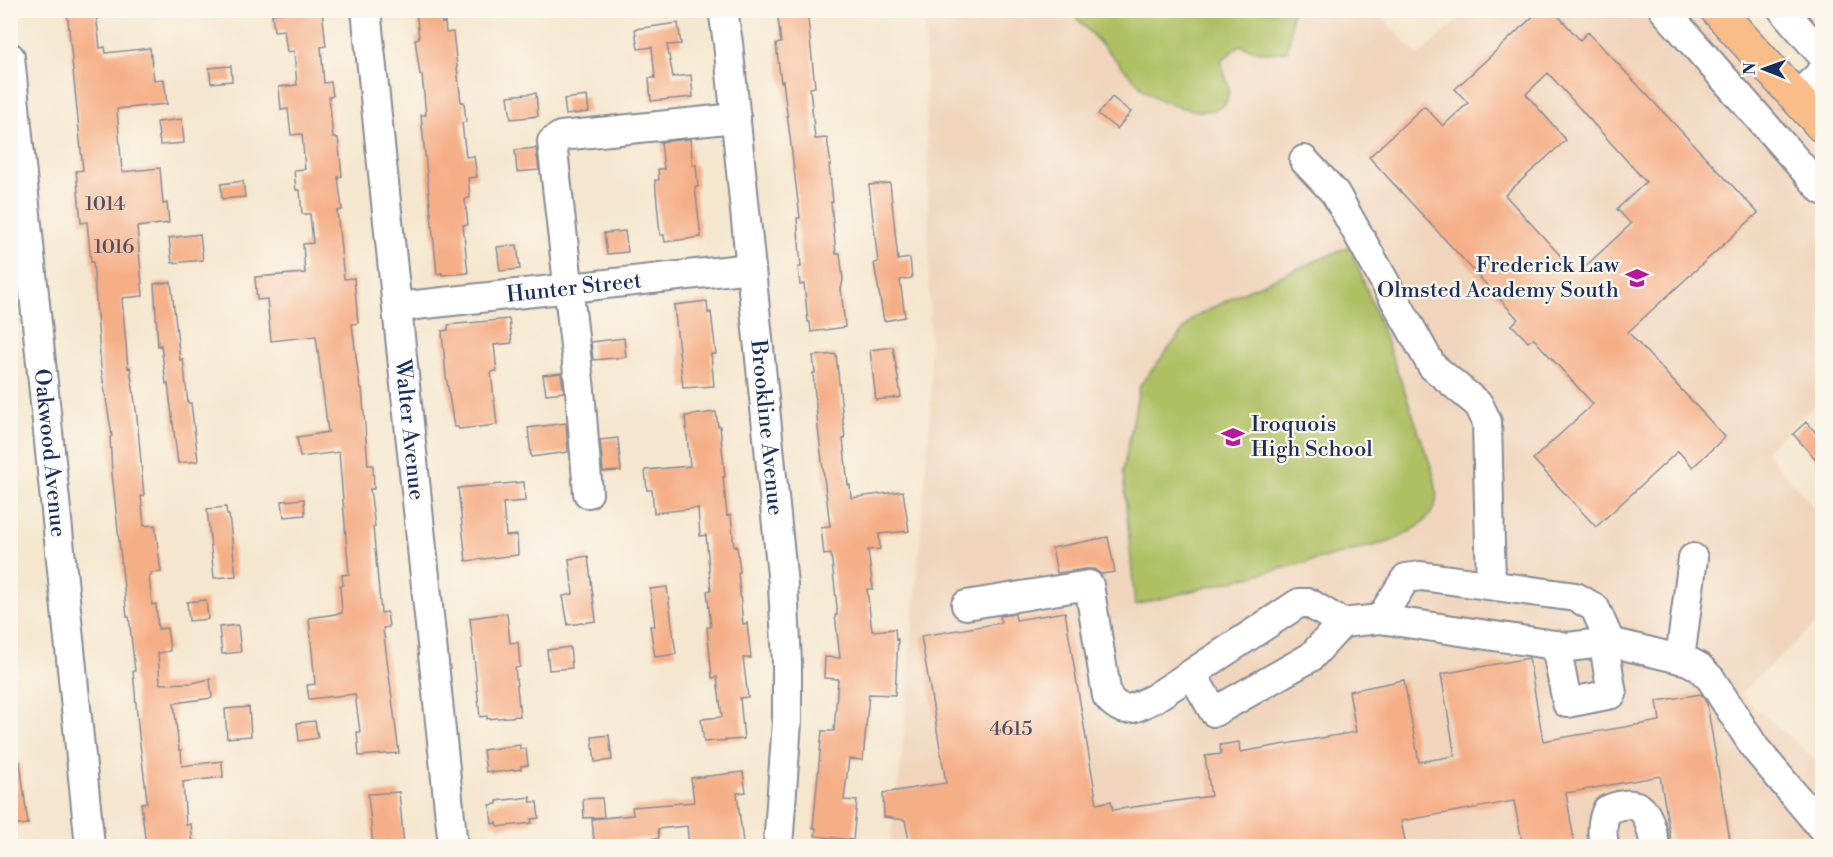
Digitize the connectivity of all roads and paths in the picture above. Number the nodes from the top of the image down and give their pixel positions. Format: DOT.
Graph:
graph roads {
  1 [pos="366,10"];
  2 [pos="723,10"];
  3 [pos="1664,10"];
  4 [pos="1717,10"];
  5 [pos="1783,10"];
  6 [pos="1822,55"];
  7 [pos="10,57"];
  8 [pos="1822,72"];
  9 [pos="1796,97"];
  10 [pos="736,118"];
  11 [pos="1822,126"];
  12 [pos="1304,160"];
  13 [pos="1822,190"];
  14 [pos="751,268"];
  15 [pos="567,288"];
  16 [pos="398,307"];
  17 [pos="588,493"];
  18 [pos="1693,558"];
  19 [pos="1491,585"];
  20 [pos="966,605"];
  21 [pos="1380,618"];
  22 [pos="1342,623"];
  23 [pos="1610,642"];
  24 [pos="1556,645"];
  25 [pos="1680,659"];
  26 [pos="1191,674"];
  27 [pos="1822,828"];
  28 [pos="90,846"];
  29 [pos="453,846"];
  30 [pos="778,846"];
  31 [pos="1604,846"];
  32 [pos="1655,846"];
  1 -- 16 [label="street, Walter Avenue"];
  2 -- 10 [label="street, Brookline Avenue"];
  3 -- 13 [label="street"];
  4 -- 9 [label="main road"];
  5 -- 6 [label="street"];
  7 -- 28 [label="street, Oakwood Avenue"];
  8 -- 9 [label="street"];
  9 -- 11 [label="main road"];
  10 -- 14 [label="street, Brookline Avenue"];
  10 -- 15 [label="street"];
  12 -- 19 [label="street"];
  14 -- 15 [label="street, Hunter Street"];
  14 -- 30 [label="street, Brookline Avenue"];
  15 -- 16 [label="street, Hunter Street"];
  15 -- 17 [label="street"];
  16 -- 29 [label="street, Walter Avenue"];
  18 -- 25 [label="street"];
  19 -- 21 [label="street"];
  19 -- 23 [label="street"];
  20 -- 26 [label="street"];
  21 -- 22 [label="street"];
  21 -- 24 [label="street"];
  22 -- 26 [label="street"];
  22 -- 26 [label="street"];
  23 -- 24 [label="street"];
  23 -- 24 [label="street"];
  23 -- 25 [label="street"];
  25 -- 27 [label="street"];
  31 -- 32 [label="street"];
}
